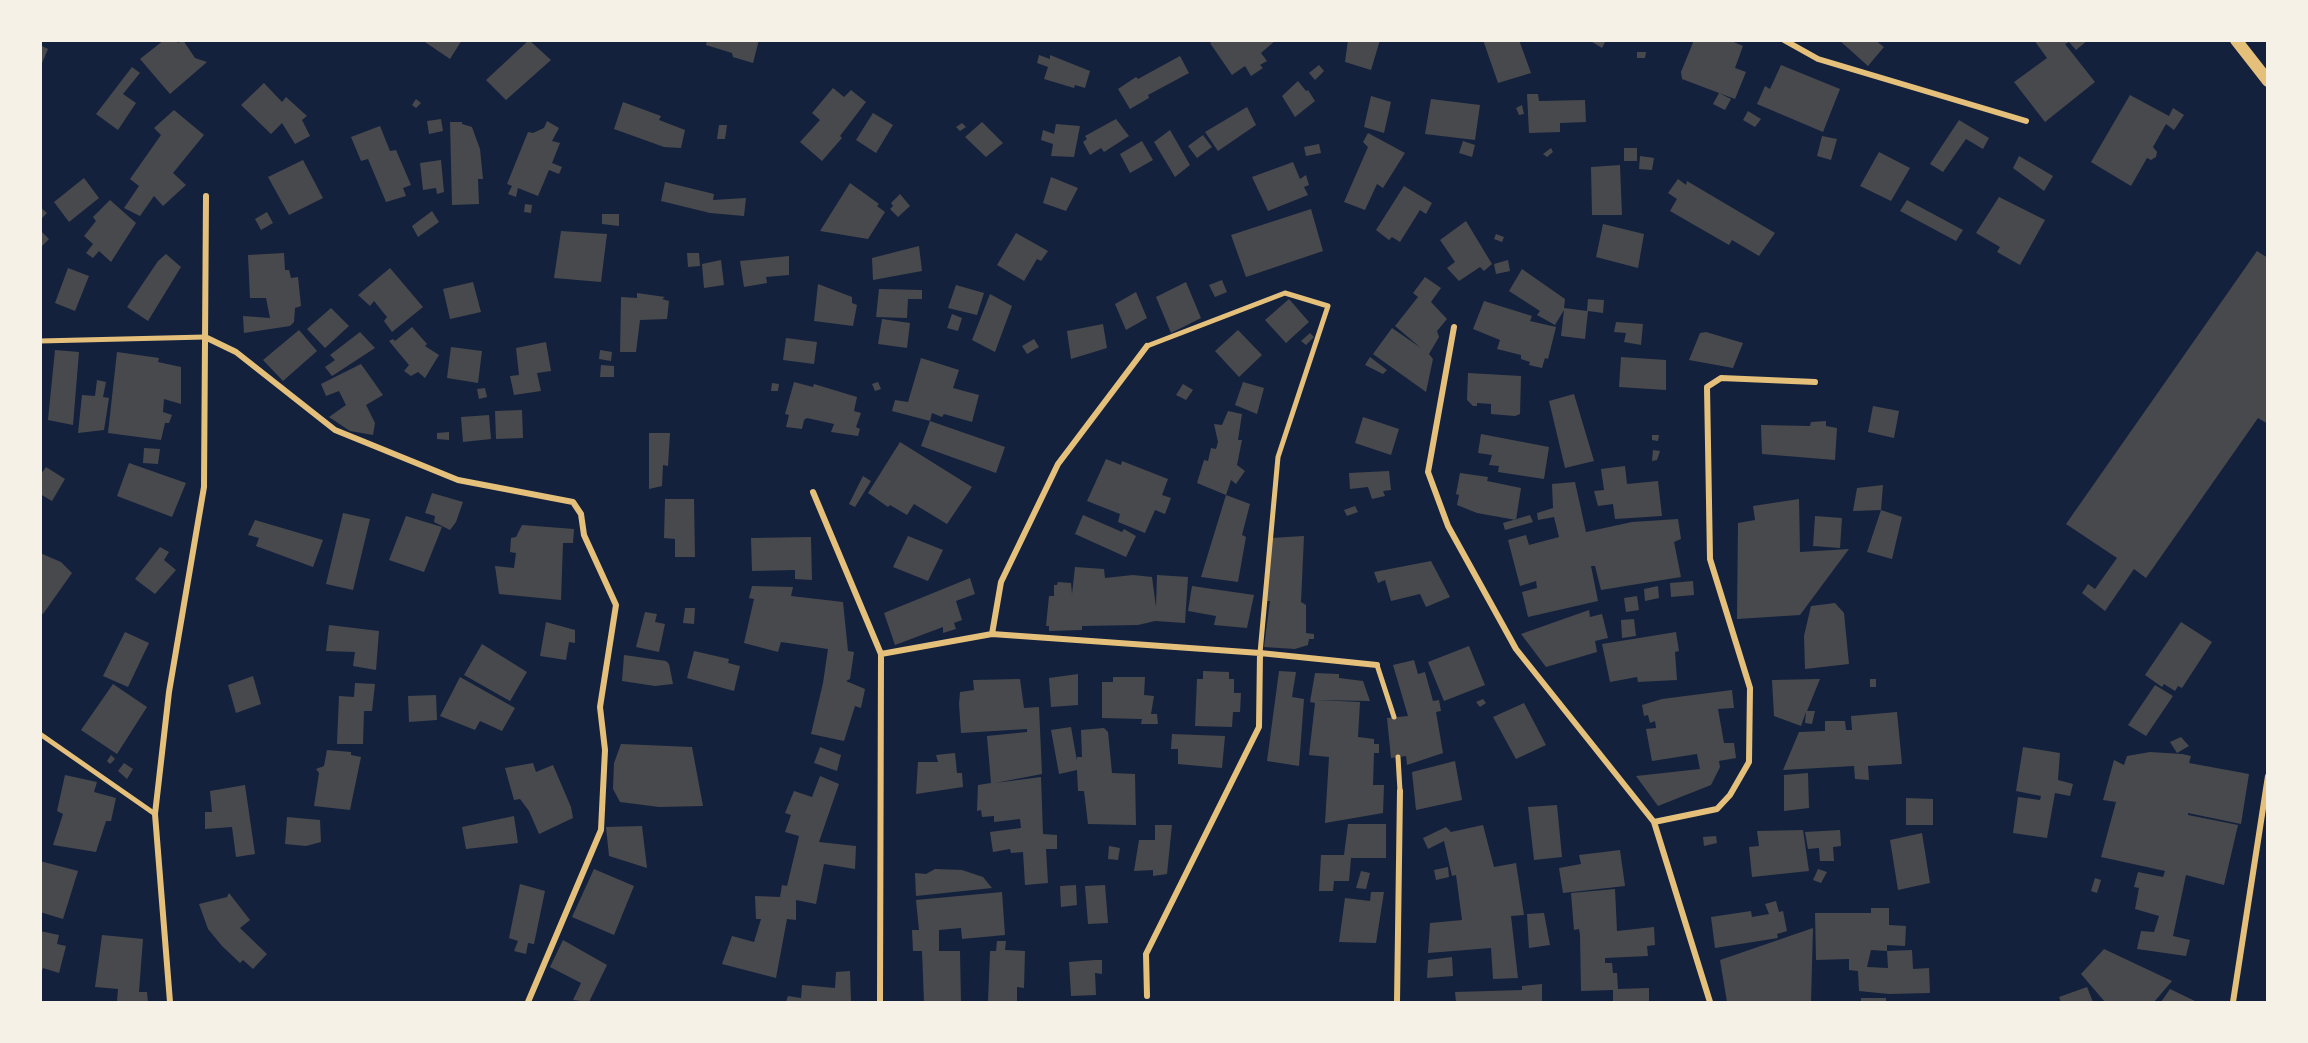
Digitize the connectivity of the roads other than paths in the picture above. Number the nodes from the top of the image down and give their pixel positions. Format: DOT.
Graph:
graph roads {
  1 [pos="1784,40"];
  2 [pos="2236,40"];
  3 [pos="2268,81"];
  4 [pos="2026,121"];
  5 [pos="206,196"];
  6 [pos="1454,327"];
  7 [pos="205,336"];
  8 [pos="40,341"];
  9 [pos="1147,346"];
  10 [pos="1815,382"];
  11 [pos="813,492"];
  12 [pos="992,634"];
  13 [pos="1260,653"];
  14 [pos="881,654"];
  15 [pos="1377,665"];
  16 [pos="1394,717"];
  17 [pos="40,734"];
  18 [pos="1398,758"];
  19 [pos="2268,776"];
  20 [pos="1400,791"];
  21 [pos="155,814"];
  22 [pos="1654,822"];
  23 [pos="1147,996"];
  24 [pos="170,1002"];
  25 [pos="528,1002"];
  26 [pos="880,1002"];
  27 [pos="1396,1002"];
  28 [pos="1710,1002"];
  29 [pos="2233,1002"];
  1 -- 4 [label="street"];
  2 -- 3 [label="main road"];
  5 -- 7 [label="street"];
  6 -- 22 [label="street"];
  7 -- 8 [label="street"];
  7 -- 21 [label="street"];
  7 -- 25 [label="street"];
  9 -- 12 [label="street"];
  9 -- 13 [label="street"];
  10 -- 22 [label="street"];
  11 -- 14 [label="street"];
  12 -- 13 [label="street"];
  12 -- 14 [label="street"];
  13 -- 15 [label="street"];
  13 -- 23 [label="street"];
  14 -- 26 [label="street"];
  15 -- 16 [label="street"];
  17 -- 21 [label="street"];
  18 -- 20 [label="street"];
  19 -- 29 [label="street"];
  20 -- 27 [label="street"];
  21 -- 24 [label="street"];
  22 -- 28 [label="street"];
}
